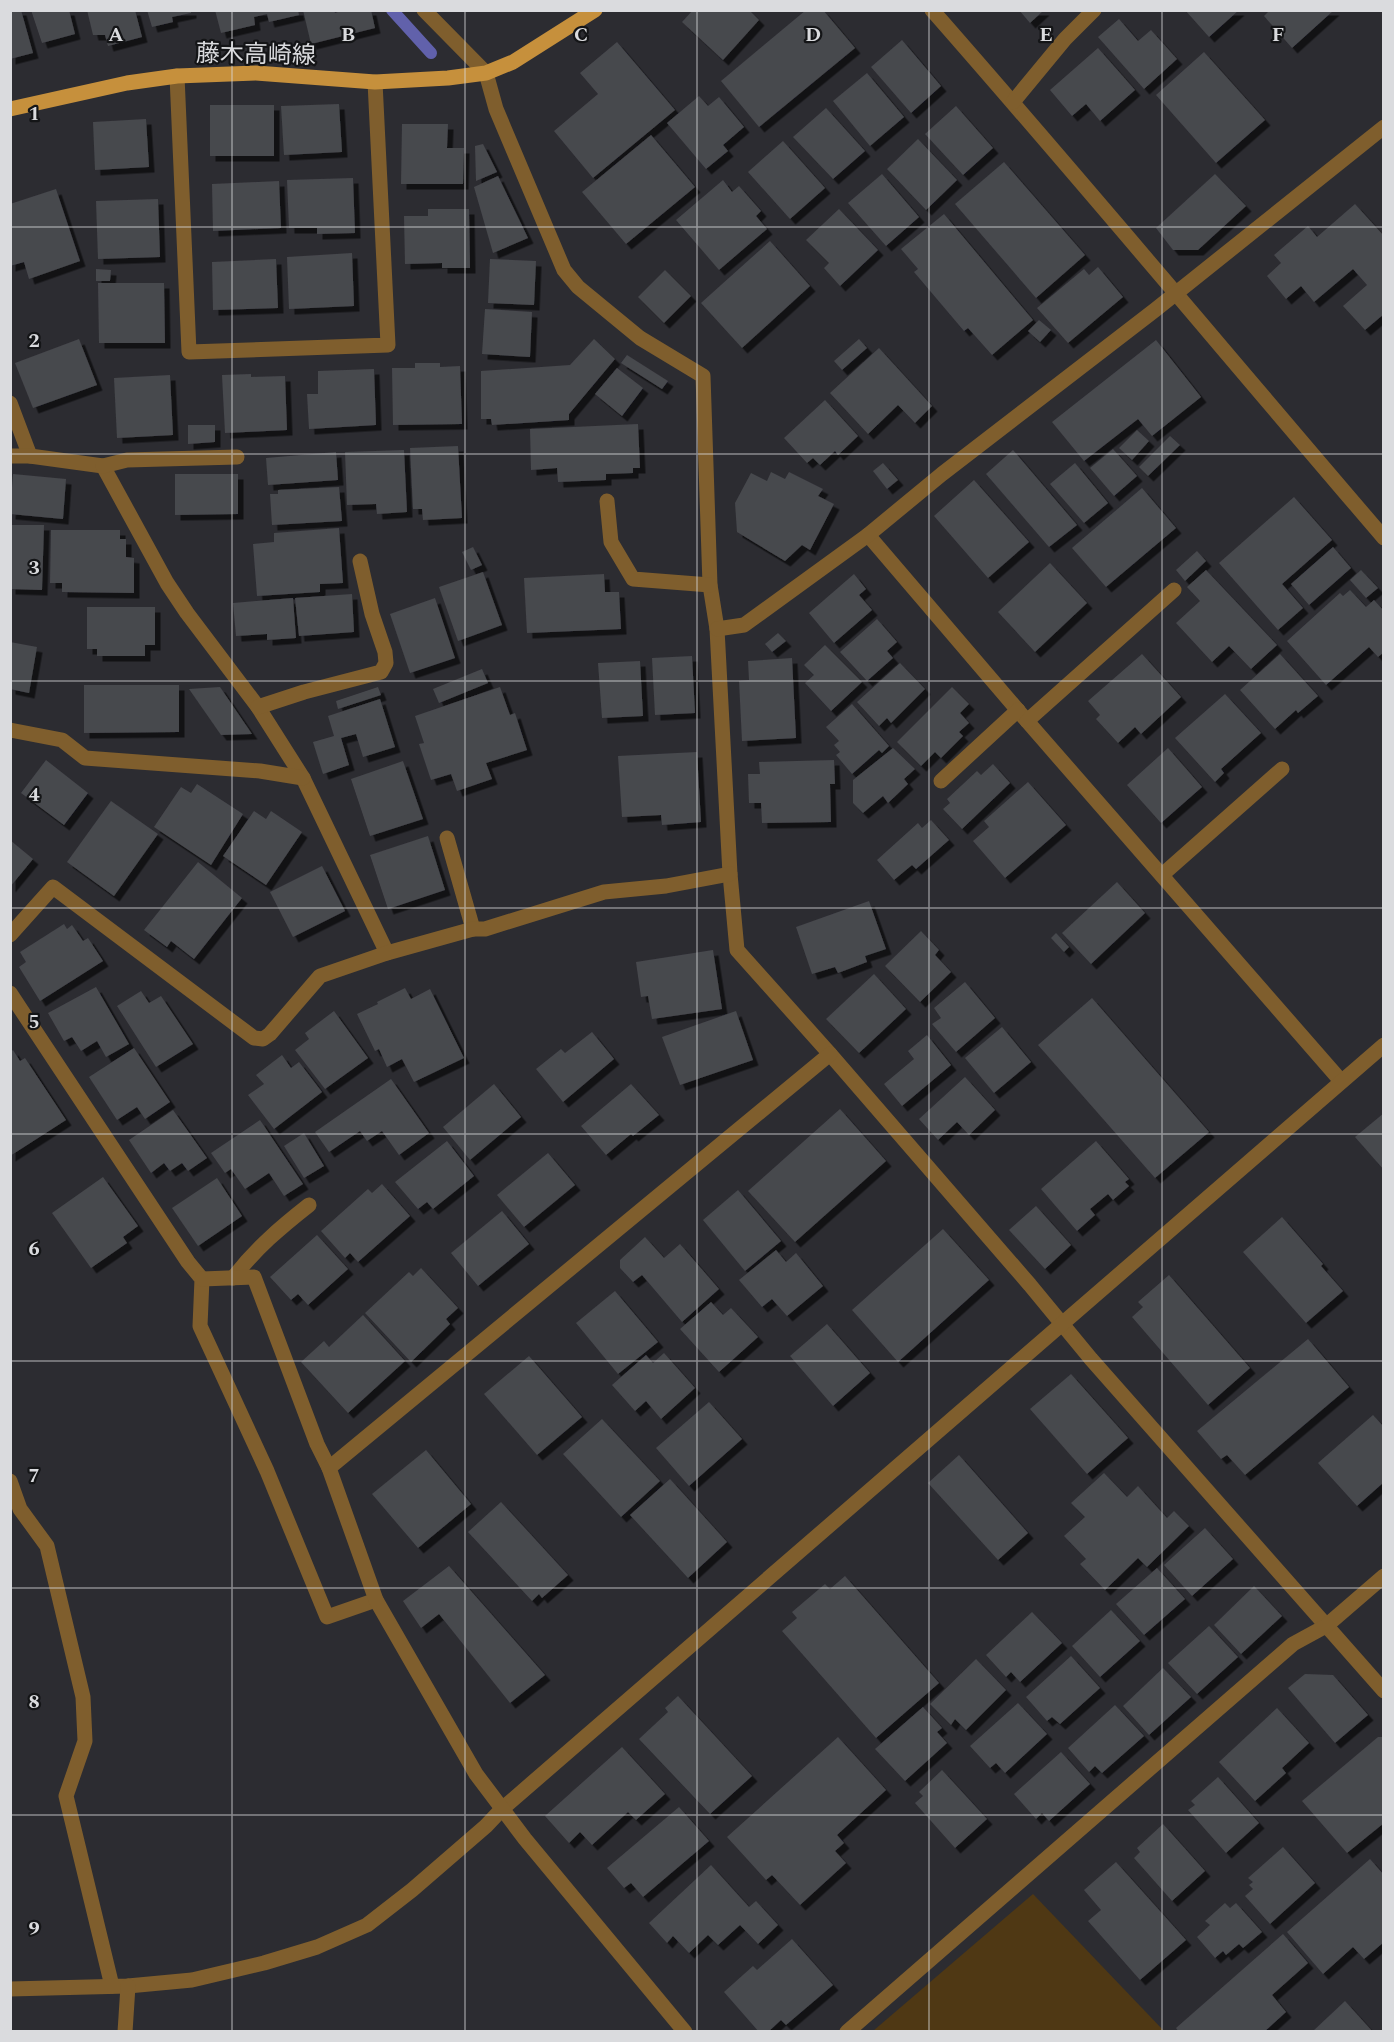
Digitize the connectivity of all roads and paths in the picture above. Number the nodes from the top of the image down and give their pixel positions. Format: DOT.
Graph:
graph roads {
  1 [pos="424,10"];
  2 [pos="595,10"];
  3 [pos="932,10"];
  4 [pos="1094,10"];
  5 [pos="486,73"];
  6 [pos="177,76"];
  7 [pos="375,82"];
  8 [pos="1013,102"];
  9 [pos="10,109"];
  10 [pos="1383,127"];
  11 [pos="1174,294"];
  12 [pos="10,404"];
  13 [pos="10,456"];
  14 [pos="30,456"];
  15 [pos="237,457"];
  16 [pos="103,466"];
  17 [pos="607,501"];
  18 [pos="868,535"];
  19 [pos="1383,538"];
  20 [pos="360,561"];
  21 [pos="710,585"];
  22 [pos="1174,590"];
  23 [pos="717,629"];
  24 [pos="258,707"];
  25 [pos="1022,716"];
  26 [pos="10,730"];
  27 [pos="1282,770"];
  28 [pos="303,778"];
  29 [pos="941,781"];
  30 [pos="447,838"];
  31 [pos="730,873"];
  32 [pos="1162,875"];
  33 [pos="473,929"];
  34 [pos="10,934"];
  35 [pos="387,953"];
  36 [pos="10,993"];
  37 [pos="1383,1045"];
  38 [pos="830,1054"];
  39 [pos="1341,1081"];
  40 [pos="309,1205"];
  41 [pos="233,1278"];
  42 [pos="202,1279"];
  43 [pos="1062,1324"];
  44 [pos="329,1468"];
  45 [pos="10,1481"];
  46 [pos="15,1511"];
  47 [pos="1383,1576"];
  48 [pos="376,1600"];
  49 [pos="1326,1626"];
  50 [pos="1383,1691"];
  51 [pos="502,1809"];
  52 [pos="112,1986"];
  53 [pos="128,1986"];
  54 [pos="10,1989"];
  55 [pos="125,2031"];
  56 [pos="685,2031"];
  57 [pos="847,2031"];
  1 -- 5 [label="street"];
  2 -- 5 [label="main road, 藤木高崎線"];
  3 -- 8 [label="street"];
  4 -- 8 [label="street"];
  5 -- 7 [label="main road, 藤木高崎線"];
  5 -- 21 [label="street"];
  6 -- 7 [label="main road, 藤木高崎線"];
  6 -- 7 [label="street"];
  6 -- 9 [label="main road, 藤木高崎線"];
  8 -- 11 [label="street"];
  10 -- 11 [label="street"];
  11 -- 18 [label="street"];
  11 -- 19 [label="street"];
  12 -- 14 [label="street"];
  13 -- 14 [label="street"];
  14 -- 16 [label="street"];
  15 -- 16 [label="street"];
  16 -- 24 [label="street"];
  17 -- 21 [label="street"];
  18 -- 23 [label="street"];
  18 -- 25 [label="street"];
  20 -- 24 [label="street"];
  21 -- 23 [label="street"];
  22 -- 25 [label="street"];
  23 -- 31 [label="street"];
  24 -- 28 [label="street"];
  25 -- 29 [label="street"];
  25 -- 32 [label="street"];
  26 -- 28 [label="street"];
  27 -- 32 [label="street"];
  28 -- 35 [label="street"];
  30 -- 33 [label="street"];
  31 -- 33 [label="street"];
  31 -- 38 [label="street"];
  32 -- 39 [label="street"];
  33 -- 35 [label="street"];
  34 -- 35 [label="street"];
  36 -- 42 [label="street"];
  37 -- 39 [label="street"];
  38 -- 43 [label="street"];
  38 -- 44 [label="street"];
  39 -- 43 [label="street"];
  40 -- 41 [label="street"];
  41 -- 42 [label="street"];
  41 -- 44 [label="street"];
  42 -- 48 [label="street"];
  43 -- 49 [label="street"];
  43 -- 51 [label="street"];
  44 -- 48 [label="street"];
  45 -- 46 [label="street"];
  46 -- 52 [label="street"];
  47 -- 49 [label="street"];
  48 -- 51 [label="street"];
  49 -- 50 [label="street"];
  49 -- 57 [label="street"];
  51 -- 53 [label="street"];
  51 -- 56 [label="street"];
  52 -- 53 [label="street"];
  52 -- 54 [label="street"];
  53 -- 55 [label="street"];
}
